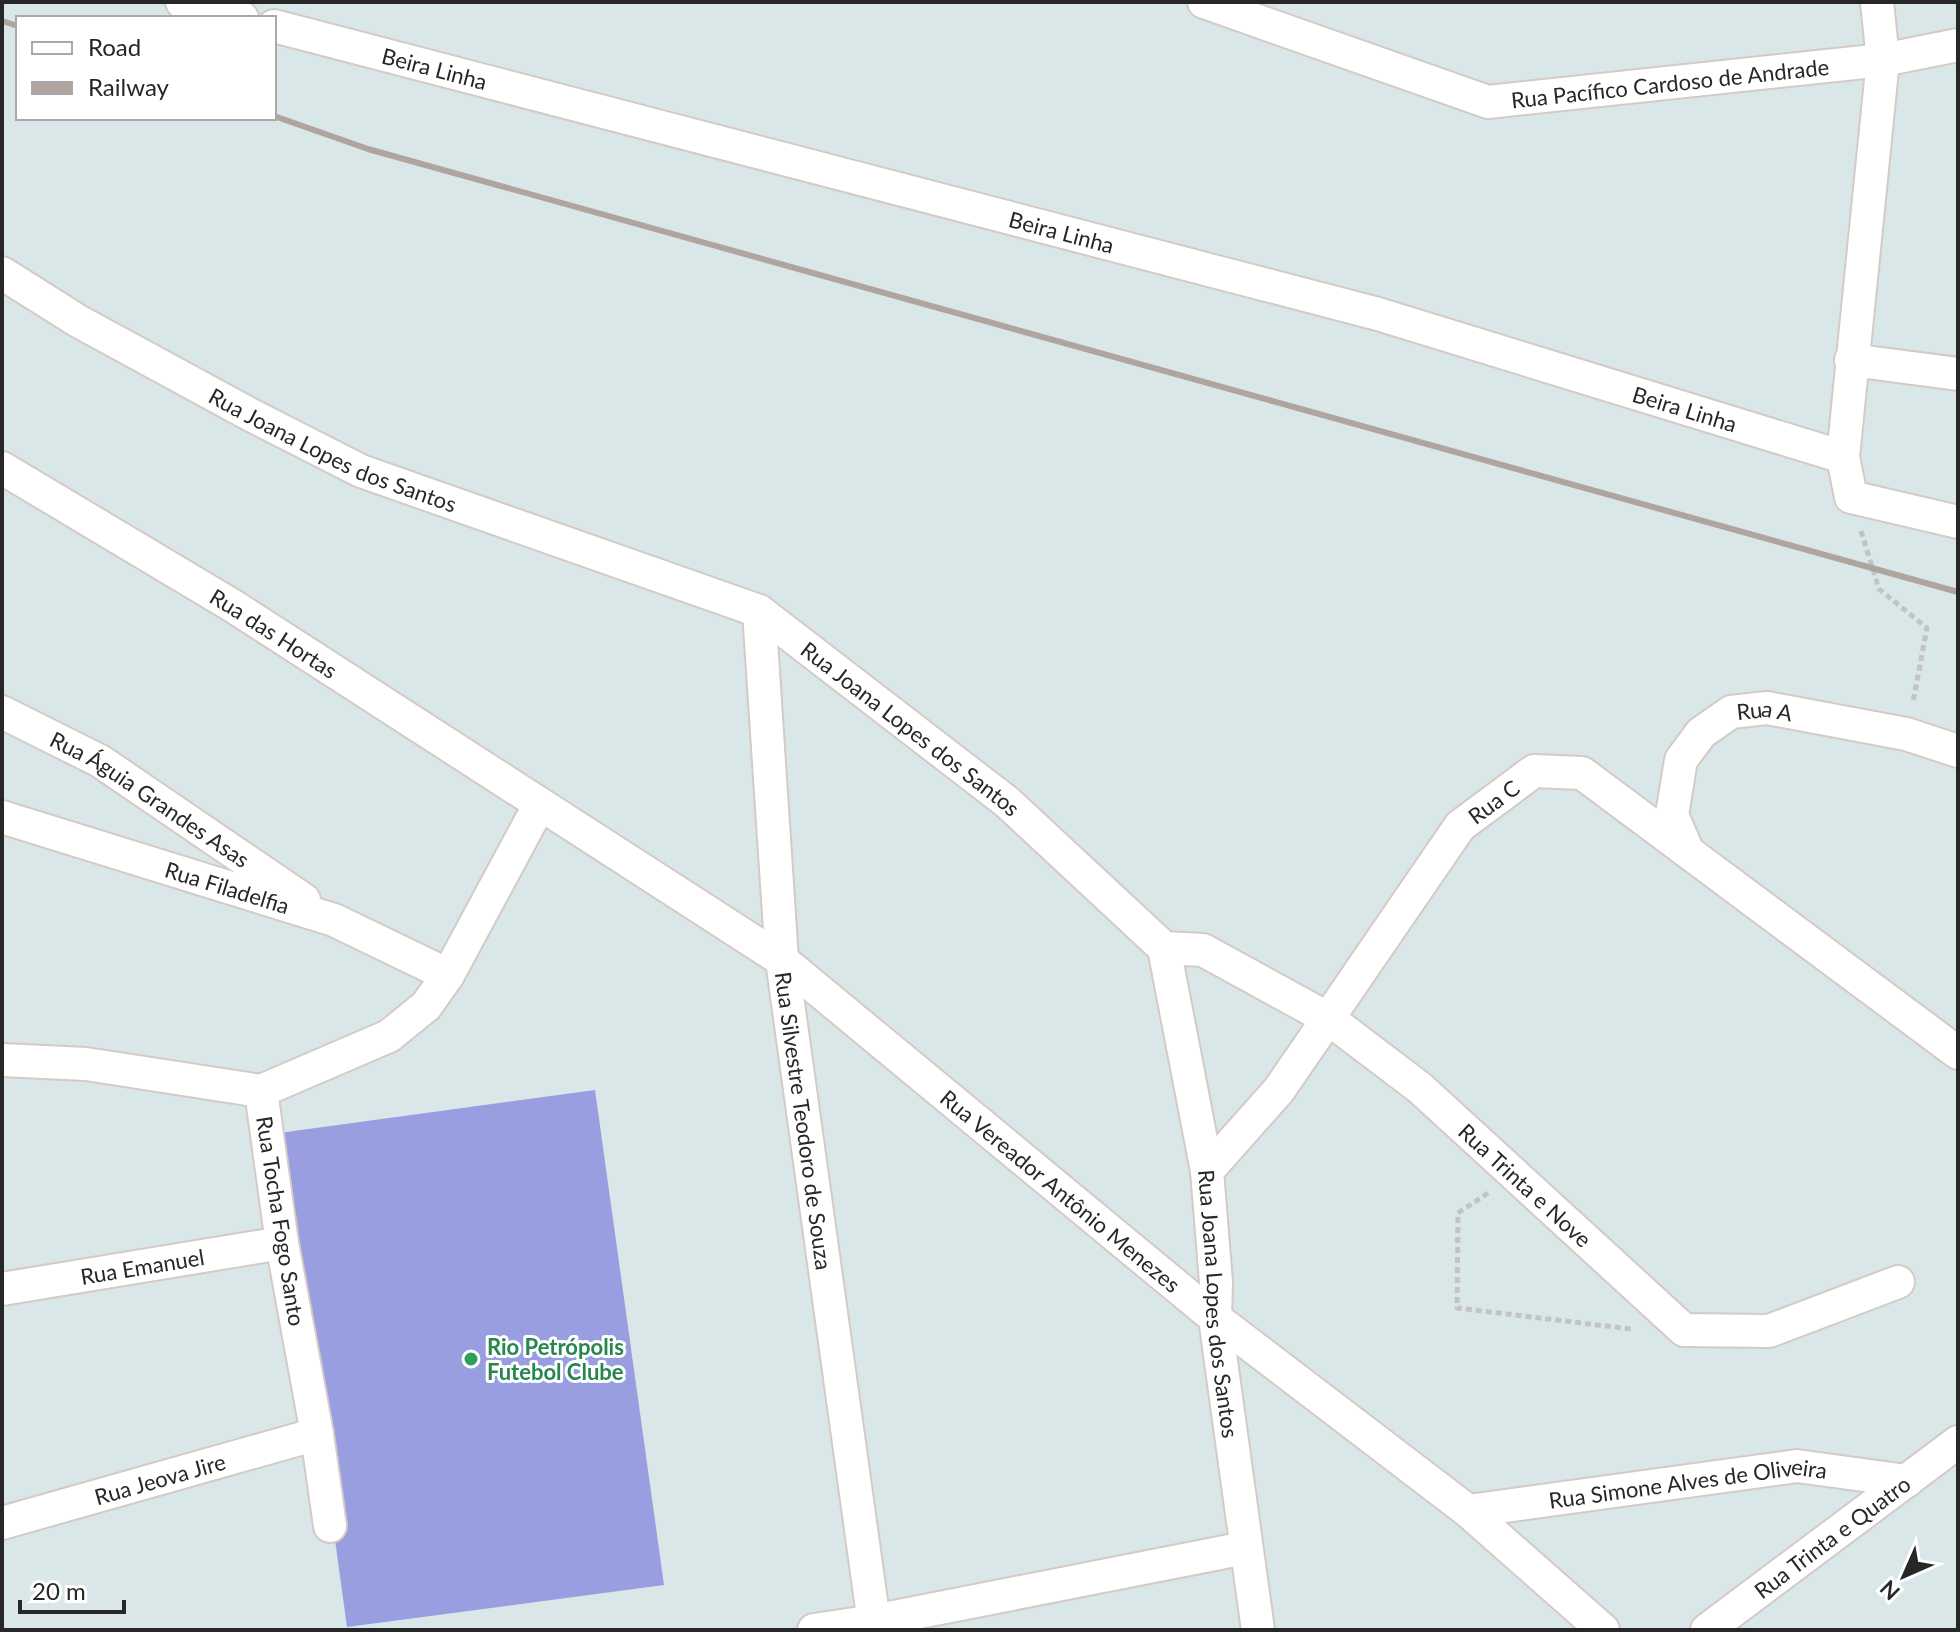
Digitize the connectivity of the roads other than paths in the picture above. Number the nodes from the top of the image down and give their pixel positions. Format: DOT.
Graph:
graph roads {
  1 [pos="182,2"];
  2 [pos="1204,2"];
  3 [pos="1877,2"];
  4 [pos="234,16"];
  5 [pos="276,27"];
  6 [pos="1958,45"];
  7 [pos="1883,60"];
  8 [pos="2,273"];
  9 [pos="1851,360"];
  10 [pos="1958,374"];
  11 [pos="1843,457"];
  12 [pos="2,468"];
  13 [pos="1958,522"];
  14 [pos="759,611"];
  15 [pos="2,712"];
  16 [pos="1958,751"];
  17 [pos="540,804"];
  18 [pos="2,817"];
  19 [pos="1688,852"];
  20 [pos="334,920"];
  21 [pos="1164,948"];
  22 [pos="782,960"];
  23 [pos="448,975"];
  24 [pos="1329,1019"];
  25 [pos="1958,1053"];
  26 [pos="2,1060"];
  27 [pos="261,1091"];
  28 [pos="1207,1171"];
  29 [pos="282,1243"];
  30 [pos="1898,1282"];
  31 [pos="2,1289"];
  32 [pos="1215,1318"];
  33 [pos="317,1434"];
  34 [pos="1958,1442"];
  35 [pos="1907,1481"];
  36 [pos="1468,1511"];
  37 [pos="2,1523"];
  38 [pos="330,1526"];
  39 [pos="1245,1548"];
  40 [pos="874,1626"];
  41 [pos="814,1630"];
  42 [pos="1258,1630"];
  43 [pos="1603,1630"];
  44 [pos="1707,1630"];
  1 -- 4 [label="street"];
  2 -- 7 [label="street, Rua Pacífico Cardoso de Andrade"];
  3 -- 7 [label="street"];
  5 -- 11 [label="street, Beira Linha"];
  6 -- 7 [label="street, Rua Pacífico Cardoso de Andrade"];
  7 -- 9 [label="street"];
  8 -- 14 [label="street, Rua Joana Lopes dos Santos"];
  9 -- 10 [label="street"];
  9 -- 11 [label="street"];
  11 -- 13 [label="street"];
  12 -- 17 [label="street, Rua das Hortas"];
  14 -- 21 [label="street, Rua Joana Lopes dos Santos"];
  14 -- 22 [label="street, Rua Silvestre Teodoro de Souza"];
  15 -- 20 [label="street, Rua Águia Grandes Asas"];
  16 -- 19 [label="street, Rua A"];
  17 -- 22 [label="street, Rua Vereador Antônio Menezes"];
  17 -- 23 [label="street, Rua Tocha Fogo Santo"];
  18 -- 20 [label="street, Rua Filadelfia"];
  19 -- 24 [label="street, Rua C"];
  19 -- 25 [label="street, Rua C"];
  20 -- 23 [label="street, Rua Filadelfia"];
  21 -- 24 [label="street, Rua Trinta e Nove"];
  21 -- 28 [label="street, Rua Joana Lopes dos Santos"];
  22 -- 32 [label="street, Rua Vereador Antônio Menezes"];
  22 -- 40 [label="street, Rua Silvestre Teodoro de Souza"];
  23 -- 27 [label="street, Rua Tocha Fogo Santo"];
  24 -- 28 [label="street, Rua C"];
  24 -- 30 [label="street, Rua Trinta e Nove"];
  26 -- 27 [label="street"];
  27 -- 29 [label="street, Rua Tocha Fogo Santo"];
  28 -- 32 [label="street, Rua Joana Lopes dos Santos"];
  29 -- 31 [label="street, Rua Emanuel"];
  29 -- 33 [label="street, Rua Tocha Fogo Santo"];
  32 -- 36 [label="street, Rua Vereador Antônio Menezes"];
  32 -- 39 [label="street, Rua Joana Lopes dos Santos"];
  33 -- 37 [label="street, Rua Jeova Jire"];
  33 -- 38 [label="street, Rua Tocha Fogo Santo"];
  34 -- 35 [label="street, Rua Trinta e Quatro"];
  35 -- 36 [label="street, Rua Simone Alves de Oliveira"];
  35 -- 44 [label="street, Rua Trinta e Quatro"];
  36 -- 43 [label="street, Rua Vereador Antônio Menezes"];
  39 -- 40 [label="street"];
  39 -- 42 [label="street, Rua Joana Lopes dos Santos"];
  40 -- 41 [label="street"];
}
